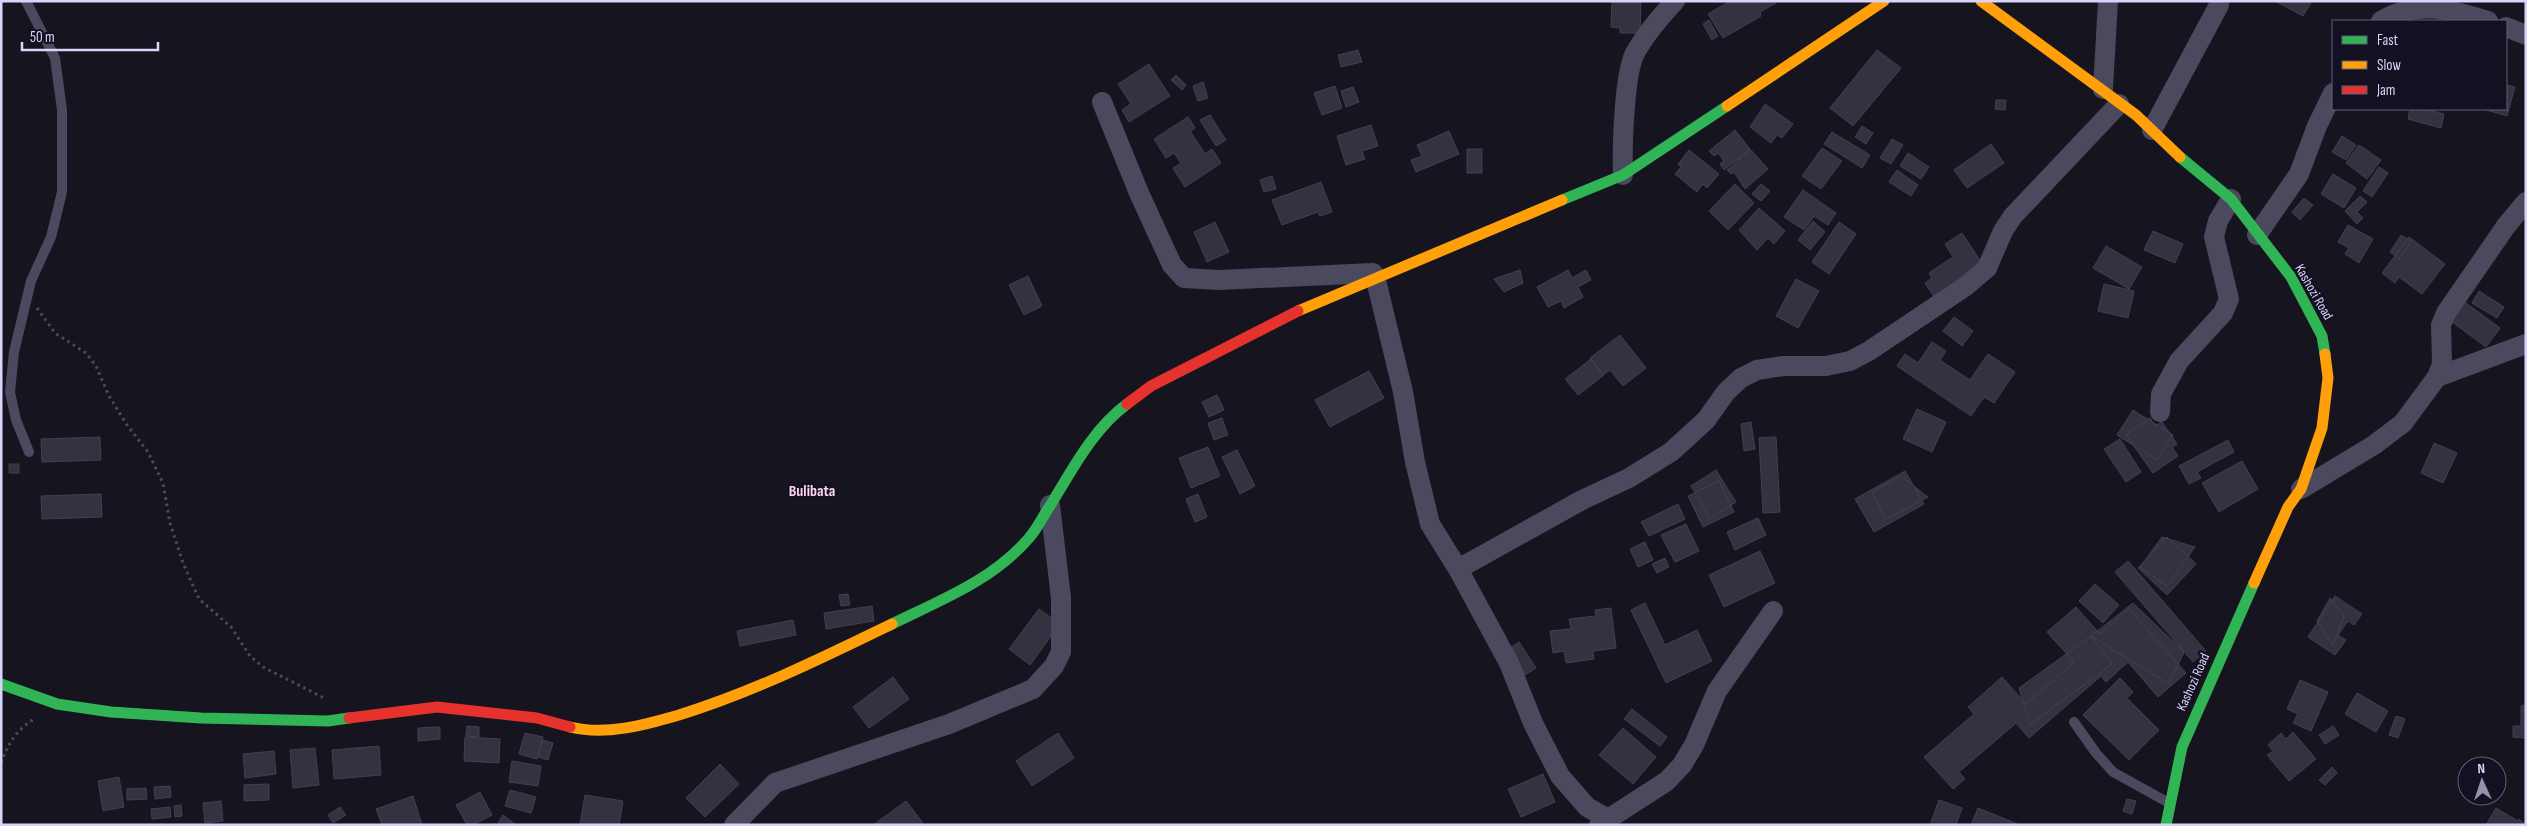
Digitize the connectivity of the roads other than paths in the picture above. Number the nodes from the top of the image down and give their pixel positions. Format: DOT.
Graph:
graph roads {
  1 [pos="26,1"];
  2 [pos="1675,1"];
  3 [pos="1981,1"];
  4 [pos="2108,1"];
  5 [pos="2385,1"];
  6 [pos="1875,3"];
  7 [pos="2219,5"];
  8 [pos="2381,20"];
  9 [pos="2382,20"];
  10 [pos="2484,20"];
  11 [pos="2507,27"];
  12 [pos="2526,34"];
  13 [pos="2103,89"];
  14 [pos="2332,95"];
  15 [pos="1102,102"];
  16 [pos="2119,104"];
  17 [pos="2152,130"];
  18 [pos="1623,175"];
  19 [pos="2231,199"];
  20 [pos="2526,202"];
  21 [pos="2257,235"];
  22 [pos="1379,275"];
  23 [pos="2526,344"];
  24 [pos="2437,377"];
  25 [pos="2160,412"];
  26 [pos="29,452"];
  27 [pos="2301,489"];
  28 [pos="1050,505"];
  29 [pos="1458,569"];
  30 [pos="1773,611"];
  31 [pos="1,684"];
  32 [pos="2074,722"];
  33 [pos="2170,804"];
  34 [pos="1604,822"];
  35 [pos="736,824"];
  36 [pos="2166,825"];
  1 -- 26 [label="lane"];
  2 -- 18 [label="street"];
  3 -- 13 [label="street, Kashozi Road"];
  4 -- 13 [label="street"];
  5 -- 8 [label="street"];
  6 -- 18 [label="street"];
  7 -- 17 [label="street"];
  9 -- 10 [label="street"];
  11 -- 12 [label="street"];
  13 -- 16 [label="street, Kashozi Road"];
  14 -- 21 [label="street"];
  15 -- 22 [label="street"];
  16 -- 17 [label="street, Kashozi Road"];
  16 -- 29 [label="street"];
  17 -- 19 [label="street, Kashozi Road"];
  18 -- 22 [label="street"];
  19 -- 21 [label="street, Kashozi Road"];
  19 -- 25 [label="street"];
  20 -- 24 [label="street"];
  21 -- 27 [label="street, Kashozi Road"];
  22 -- 28 [label="street"];
  22 -- 29 [label="street"];
  23 -- 24 [label="street"];
  24 -- 27 [label="street"];
  27 -- 33 [label="street, Kashozi Road"];
  28 -- 31 [label="street"];
  28 -- 35 [label="street"];
  29 -- 34 [label="street"];
  30 -- 34 [label="street"];
  32 -- 33 [label="lane"];
  33 -- 36 [label="street, Kashozi Road"];
}
